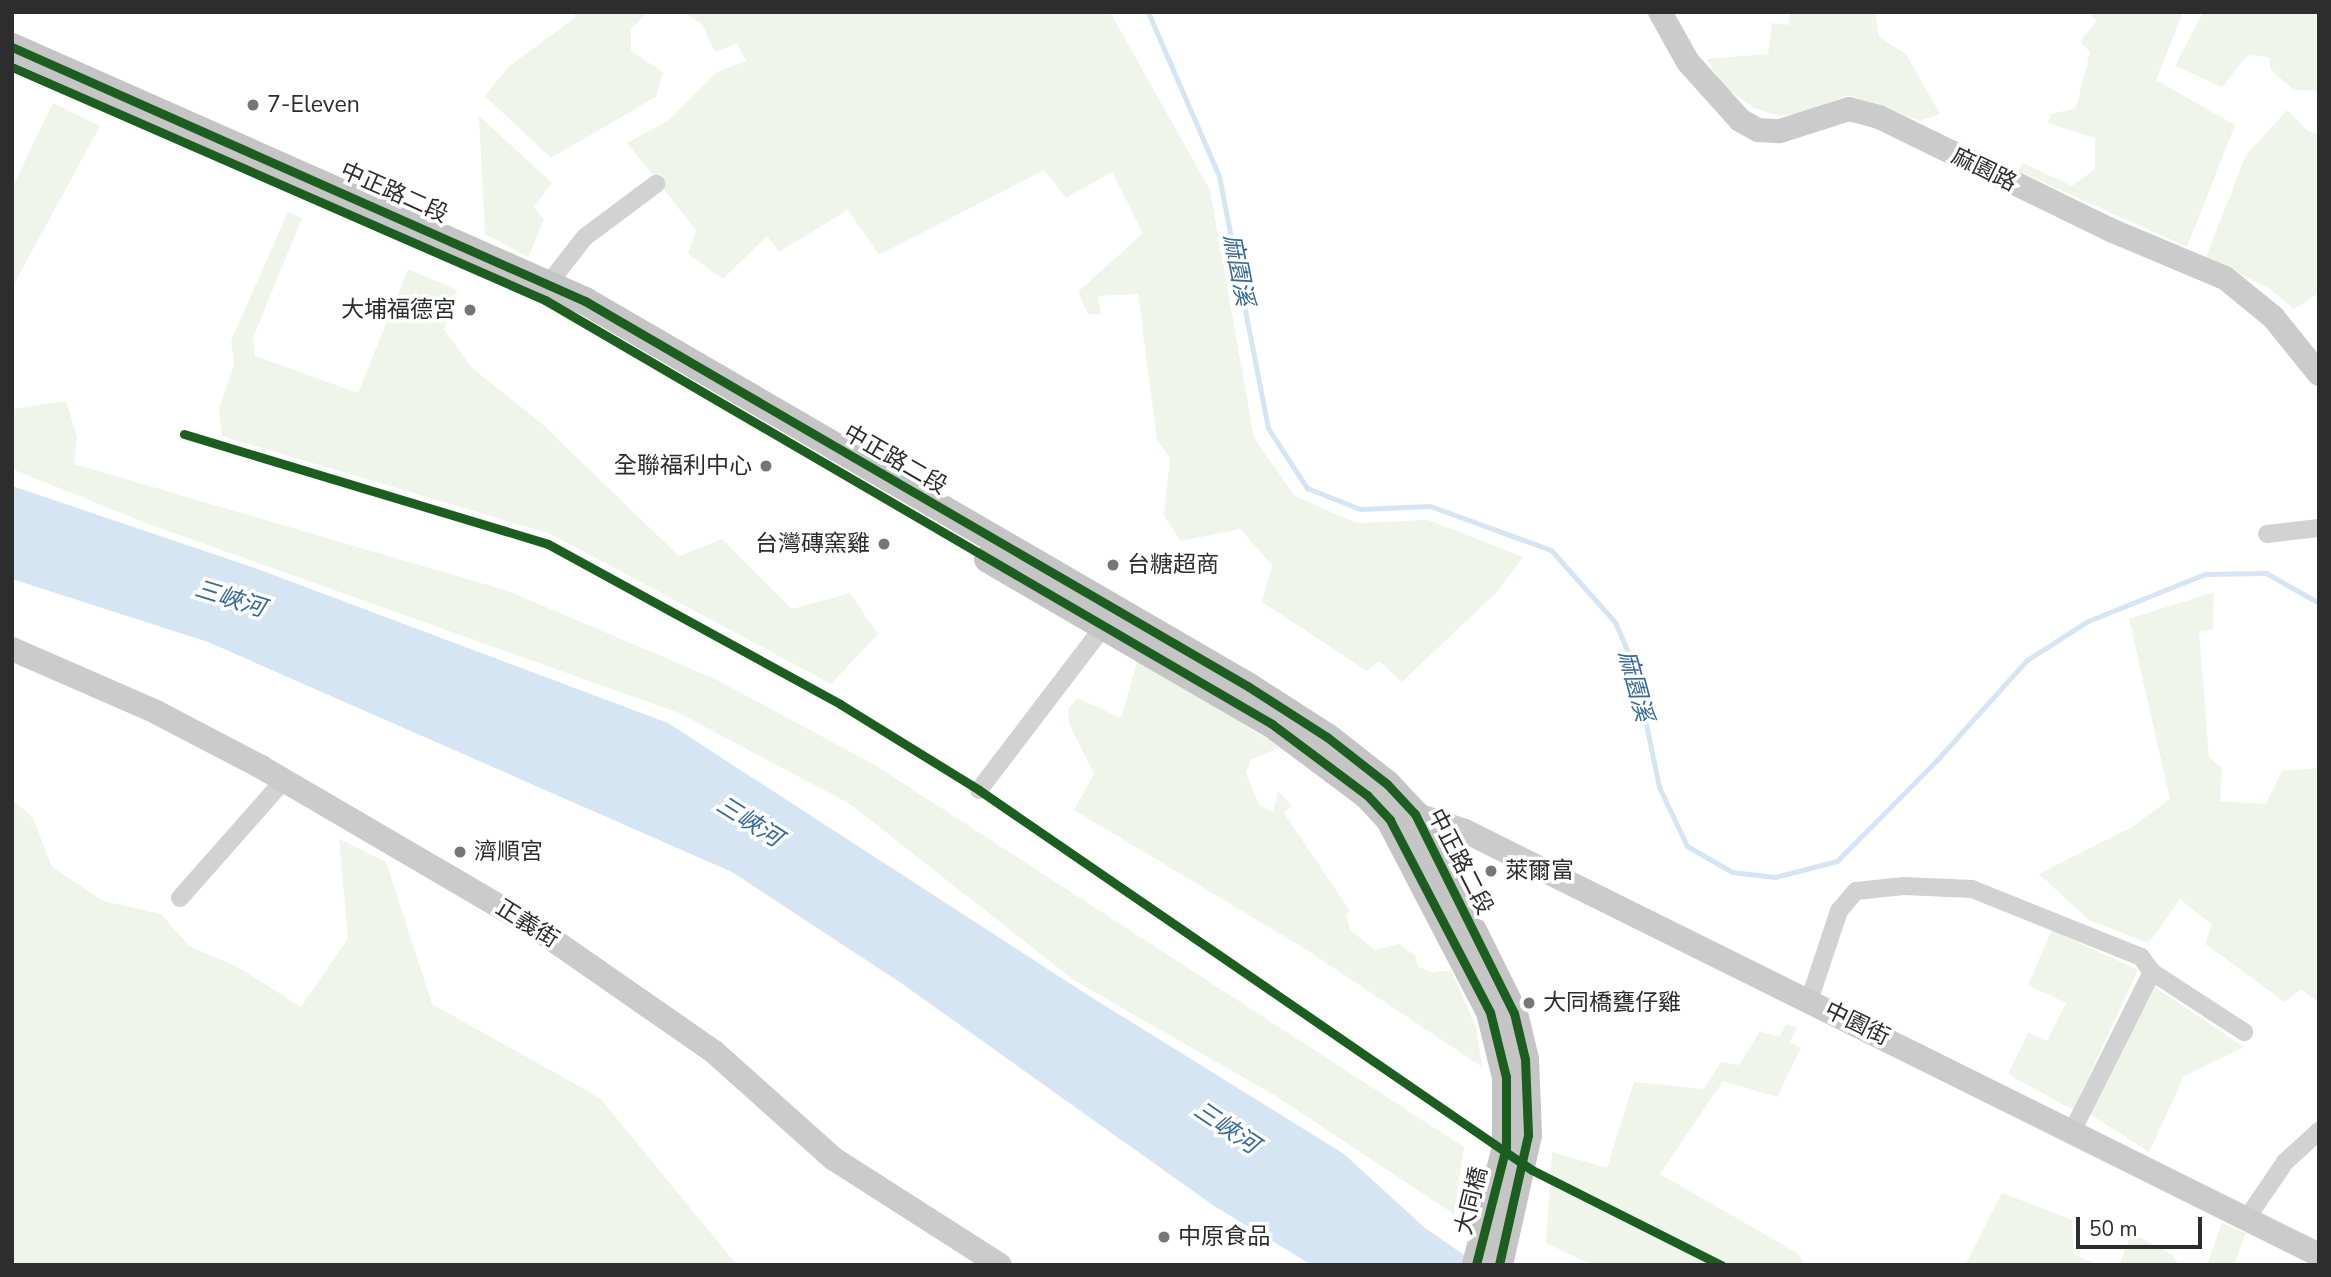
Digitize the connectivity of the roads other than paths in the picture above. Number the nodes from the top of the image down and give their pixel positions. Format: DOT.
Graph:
graph roads {
  1 [pos="1660,12"];
  2 [pos="12,47"];
  3 [pos="12,67"];
  4 [pos="656,184"];
  5 [pos="549,283"];
  6 [pos="2319,374"];
  7 [pos="2319,528"];
  8 [pos="2267,534"];
  9 [pos="1103,627"];
  10 [pos="12,649"];
  11 [pos="284,780"];
  12 [pos="979,790"];
  13 [pos="1402,817"];
  14 [pos="180,898"];
  15 [pos="2152,972"];
  16 [pos="1809,1001"];
  17 [pos="2244,1032"];
  18 [pos="2073,1130"];
  19 [pos="2319,1131"];
  20 [pos="1517,1141"];
  21 [pos="2247,1218"];
  22 [pos="2319,1255"];
  23 [pos="1000,1265"];
  24 [pos="1476,1265"];
  25 [pos="1499,1265"];
  1 -- 6 [label="street, 麻園路"];
  2 -- 5 [label="main road, 中正路二段"];
  3 -- 9 [label="main road, 中正路二段"];
  4 -- 5 [label="street"];
  5 -- 13 [label="main road, 中正路二段"];
  7 -- 8 [label="street"];
  9 -- 12 [label="street"];
  9 -- 13 [label="main road, 中正路二段"];
  10 -- 11 [label="street, 正義街"];
  11 -- 14 [label="street"];
  11 -- 23 [label="street, 正義街"];
  13 -- 16 [label="street, 中園街"];
  13 -- 20 [label="main road, 中正路二段"];
  15 -- 16 [label="street"];
  15 -- 17 [label="street"];
  15 -- 18 [label="street"];
  16 -- 18 [label="street, 中園街"];
  18 -- 21 [label="street, 中園街"];
  19 -- 21 [label="street"];
  20 -- 24 [label="main road, 大同橋"];
  20 -- 25 [label="main road, 大同橋"];
  21 -- 22 [label="street, 中園街"];
}
